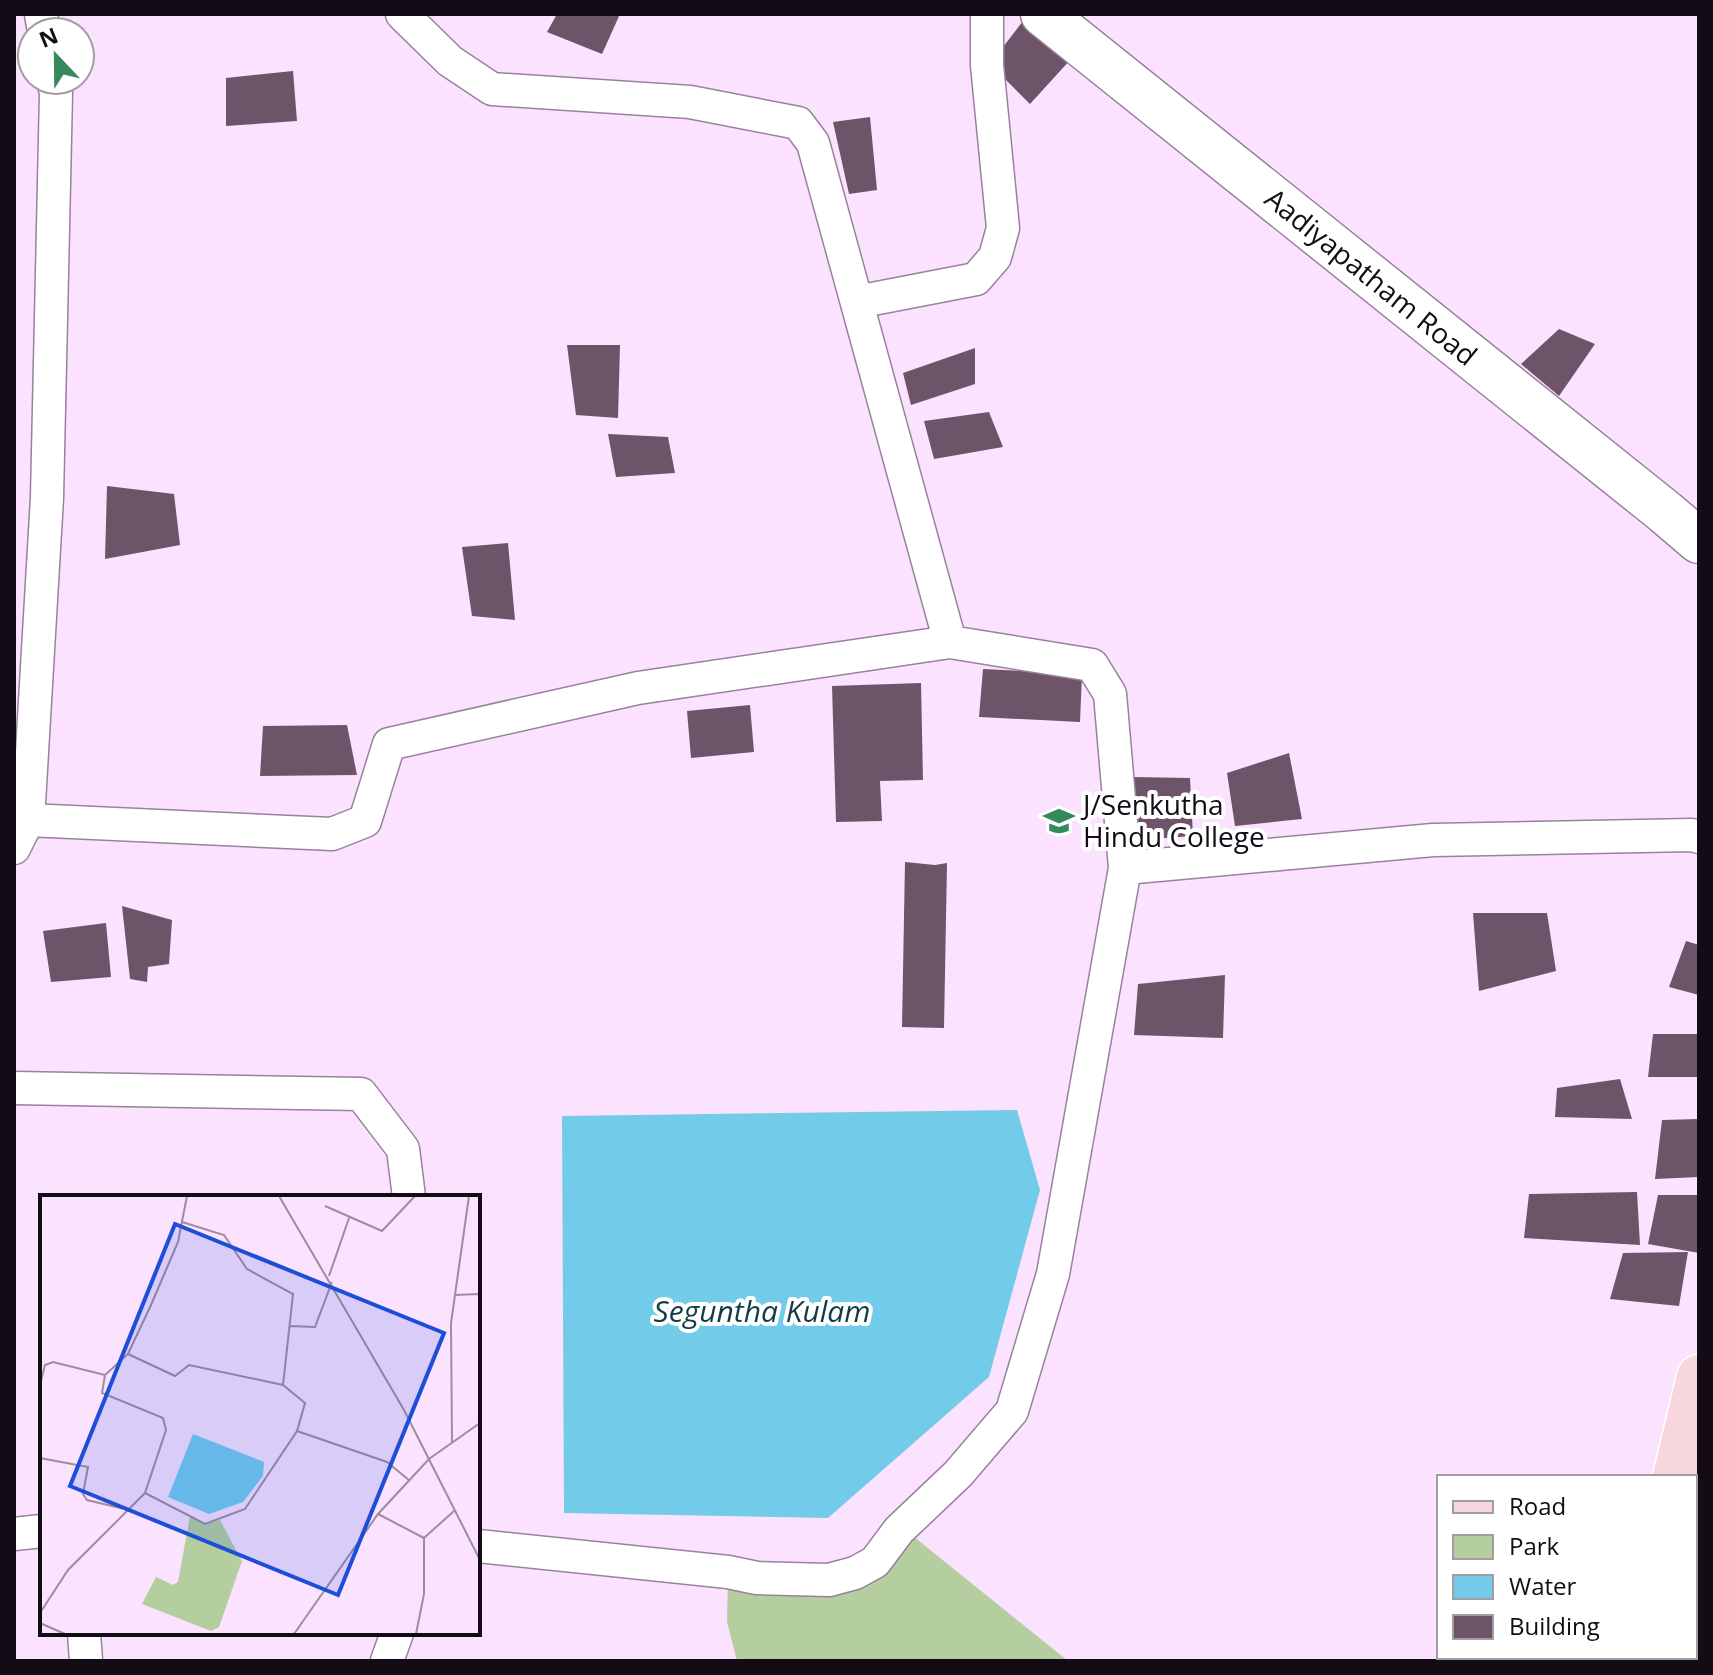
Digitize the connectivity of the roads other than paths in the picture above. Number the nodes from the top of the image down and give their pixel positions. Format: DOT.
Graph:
graph roads {
  1 [pos="402,14"];
  2 [pos="987,14"];
  3 [pos="1043,14"];
  4 [pos="56,96"];
  5 [pos="857,302"];
  6 [pos="1699,541"];
  7 [pos="950,642"];
  8 [pos="21,834"];
  9 [pos="1699,837"];
  10 [pos="1125,868"];
  11 [pos="14,1088"];
  12 [pos="409,1195"];
  13 [pos="1699,1377"];
  14 [pos="1675,1475"];
  15 [pos="40,1531"];
  16 [pos="14,1534"];
  17 [pos="480,1546"];
  18 [pos="84,1635"];
  19 [pos="396,1635"];
  20 [pos="86,1661"];
  21 [pos="387,1661"];
  1 -- 5 [label="street"];
  2 -- 5 [label="street"];
  3 -- 6 [label="street, Aadiyapatham Road"];
  4 -- 8 [label="street"];
  5 -- 7 [label="street"];
  7 -- 8 [label="street"];
  7 -- 10 [label="street"];
  9 -- 10 [label="street"];
  10 -- 17 [label="street"];
  11 -- 12 [label="street"];
  13 -- 14 [label="main road"];
  15 -- 16 [label="street"];
  18 -- 20 [label="street"];
  19 -- 21 [label="street"];
}
